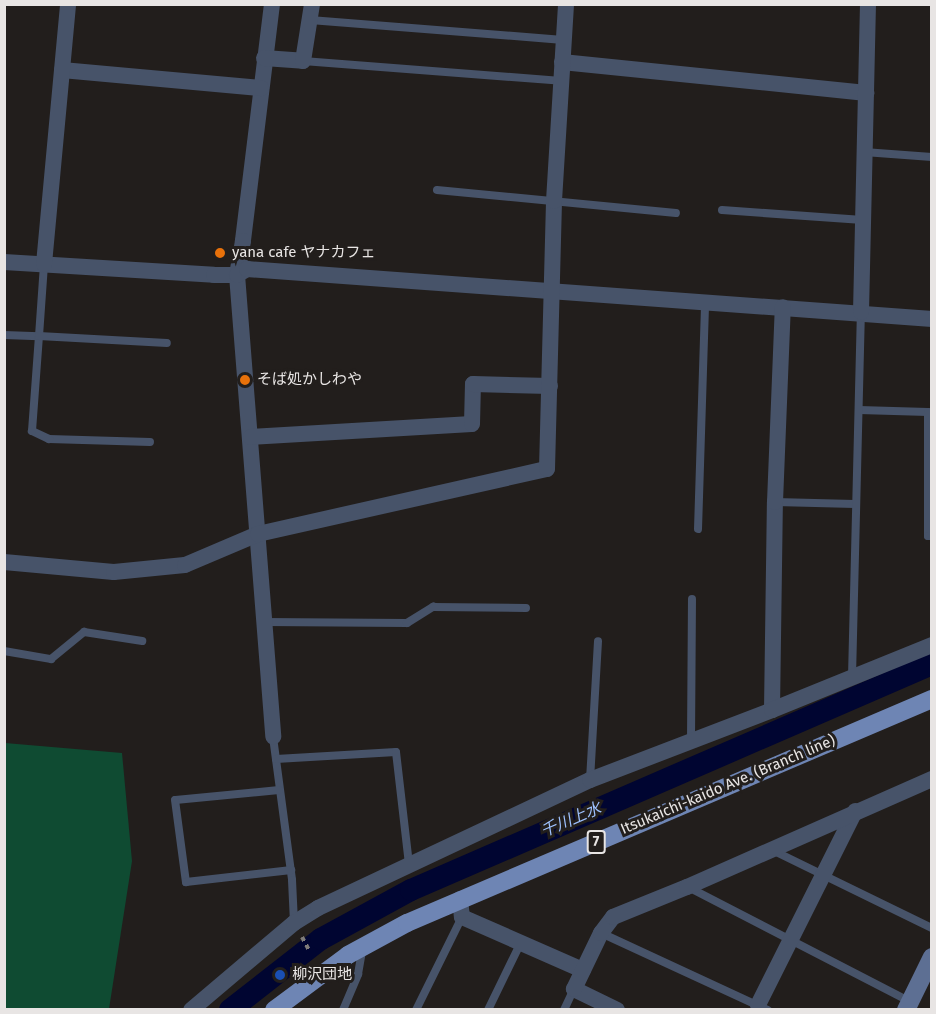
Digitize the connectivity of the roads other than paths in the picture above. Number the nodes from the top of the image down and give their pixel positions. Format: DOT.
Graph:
graph roads {
  1 [pos="68,4"];
  2 [pos="272,4"];
  3 [pos="566,4"];
  4 [pos="868,4"];
  5 [pos="311,12"];
  6 [pos="563,40"];
  7 [pos="264,58"];
  8 [pos="303,61"];
  9 [pos="562,62"];
  10 [pos="62,70"];
  11 [pos="561,81"];
  12 [pos="261,88"];
  13 [pos="866,93"];
  14 [pos="864,152"];
  15 [pos="932,157"];
  16 [pos="437,190"];
  17 [pos="554,201"];
  18 [pos="723,210"];
  19 [pos="676,213"];
  20 [pos="863,220"];
  21 [pos="4,262"];
  22 [pos="44,264"];
  23 [pos="237,275"];
  24 [pos="551,290"];
  25 [pos="705,301"];
  26 [pos="783,307"];
  27 [pos="861,312"];
  28 [pos="932,319"];
  29 [pos="4,335"];
  30 [pos="39,336"];
  31 [pos="167,343"];
  32 [pos="550,386"];
  33 [pos="859,410"];
  34 [pos="251,437"];
  35 [pos="150,442"];
  36 [pos="775,502"];
  37 [pos="855,504"];
  38 [pos="698,529"];
  39 [pos="258,534"];
  40 [pos="932,536"];
  41 [pos="4,562"];
  42 [pos="692,599"];
  43 [pos="526,608"];
  44 [pos="264,622"];
  45 [pos="142,641"];
  46 [pos="598,641"];
  47 [pos="932,645"];
  48 [pos="4,651"];
  49 [pos="852,677"];
  50 [pos="932,699"];
  51 [pos="772,710"];
  52 [pos="273,737"];
  53 [pos="691,741"];
  54 [pos="276,759"];
  55 [pos="932,779"];
  56 [pos="590,780"];
  57 [pos="279,790"];
  58 [pos="855,811"];
  59 [pos="772,849"];
  60 [pos="410,865"];
  61 [pos="291,870"];
  62 [pos="824,874"];
  63 [pos="687,887"];
  64 [pos="461,908"];
  65 [pos="294,923"];
  66 [pos="932,928"];
  67 [pos="601,933"];
  68 [pos="791,938"];
  69 [pos="521,942"];
  70 [pos="363,947"];
  71 [pos="932,957"];
  72 [pos="583,970"];
  73 [pos="574,989"];
  74 [pos="907,1005"];
  75 [pos="763,1007"];
  76 [pos="191,1010"];
  77 [pos="274,1010"];
  78 [pos="343,1010"];
  79 [pos="416,1010"];
  80 [pos="488,1010"];
  81 [pos="564,1010"];
  82 [pos="617,1010"];
  1 -- 10 [label="street"];
  2 -- 7 [label="street"];
  3 -- 6 [label="street"];
  4 -- 13 [label="street"];
  5 -- 6 [label="lane"];
  5 -- 8 [label="street"];
  6 -- 9 [label="street"];
  7 -- 8 [label="street"];
  7 -- 12 [label="street"];
  8 -- 11 [label="lane"];
  9 -- 11 [label="street"];
  9 -- 13 [label="street"];
  10 -- 12 [label="street"];
  10 -- 22 [label="street"];
  11 -- 17 [label="street"];
  12 -- 23 [label="street"];
  13 -- 14 [label="street"];
  14 -- 15 [label="lane"];
  14 -- 20 [label="street"];
  16 -- 17 [label="lane"];
  17 -- 19 [label="lane"];
  17 -- 24 [label="street"];
  18 -- 20 [label="lane"];
  20 -- 27 [label="street"];
  21 -- 22 [label="street"];
  22 -- 23 [label="street"];
  22 -- 30 [label="lane"];
  23 -- 24 [label="street"];
  23 -- 34 [label="street"];
  24 -- 25 [label="street"];
  24 -- 32 [label="street"];
  25 -- 26 [label="street"];
  25 -- 38 [label="lane"];
  26 -- 27 [label="street"];
  26 -- 36 [label="street"];
  27 -- 28 [label="street"];
  27 -- 33 [label="lane"];
  29 -- 30 [label="lane"];
  30 -- 31 [label="lane"];
  30 -- 35 [label="lane"];
  32 -- 34 [label="street"];
  32 -- 39 [label="street"];
  33 -- 37 [label="lane"];
  33 -- 40 [label="lane"];
  34 -- 39 [label="street"];
  36 -- 37 [label="lane"];
  36 -- 51 [label="street"];
  37 -- 49 [label="lane"];
  39 -- 41 [label="street"];
  39 -- 44 [label="street"];
  42 -- 53 [label="lane"];
  43 -- 44 [label="lane"];
  44 -- 52 [label="street"];
  45 -- 48 [label="lane"];
  46 -- 56 [label="lane"];
  47 -- 49 [label="street"];
  49 -- 51 [label="street"];
  50 -- 64 [label="main road, Itsukaichi-kaido Ave. (Branch line) / 7"];
  51 -- 53 [label="street"];
  52 -- 54 [label="lane"];
  53 -- 56 [label="street"];
  54 -- 57 [label="lane"];
  54 -- 60 [label="lane"];
  55 -- 58 [label="street"];
  56 -- 60 [label="street"];
  57 -- 61 [label="lane"];
  57 -- 61 [label="lane"];
  58 -- 59 [label="street"];
  58 -- 62 [label="street"];
  59 -- 62 [label="lane"];
  59 -- 63 [label="street"];
  60 -- 65 [label="street"];
  61 -- 65 [label="lane"];
  62 -- 66 [label="lane"];
  62 -- 68 [label="street"];
  63 -- 67 [label="street"];
  63 -- 68 [label="lane"];
  64 -- 69 [label="street"];
  64 -- 70 [label="main road, Itsukaichi-kaido Ave. (Branch line) / 7"];
  64 -- 79 [label="lane"];
  65 -- 76 [label="street"];
  67 -- 72 [label="street"];
  67 -- 75 [label="lane"];
  68 -- 74 [label="lane"];
  68 -- 75 [label="street"];
  69 -- 72 [label="street"];
  69 -- 80 [label="lane"];
  70 -- 77 [label="main road, Itsukaichi-kaido Ave. (Branch line) / 7"];
  70 -- 78 [label="lane"];
  71 -- 74 [label="street"];
  72 -- 73 [label="street"];
  73 -- 81 [label="lane"];
  73 -- 82 [label="street"];
}
